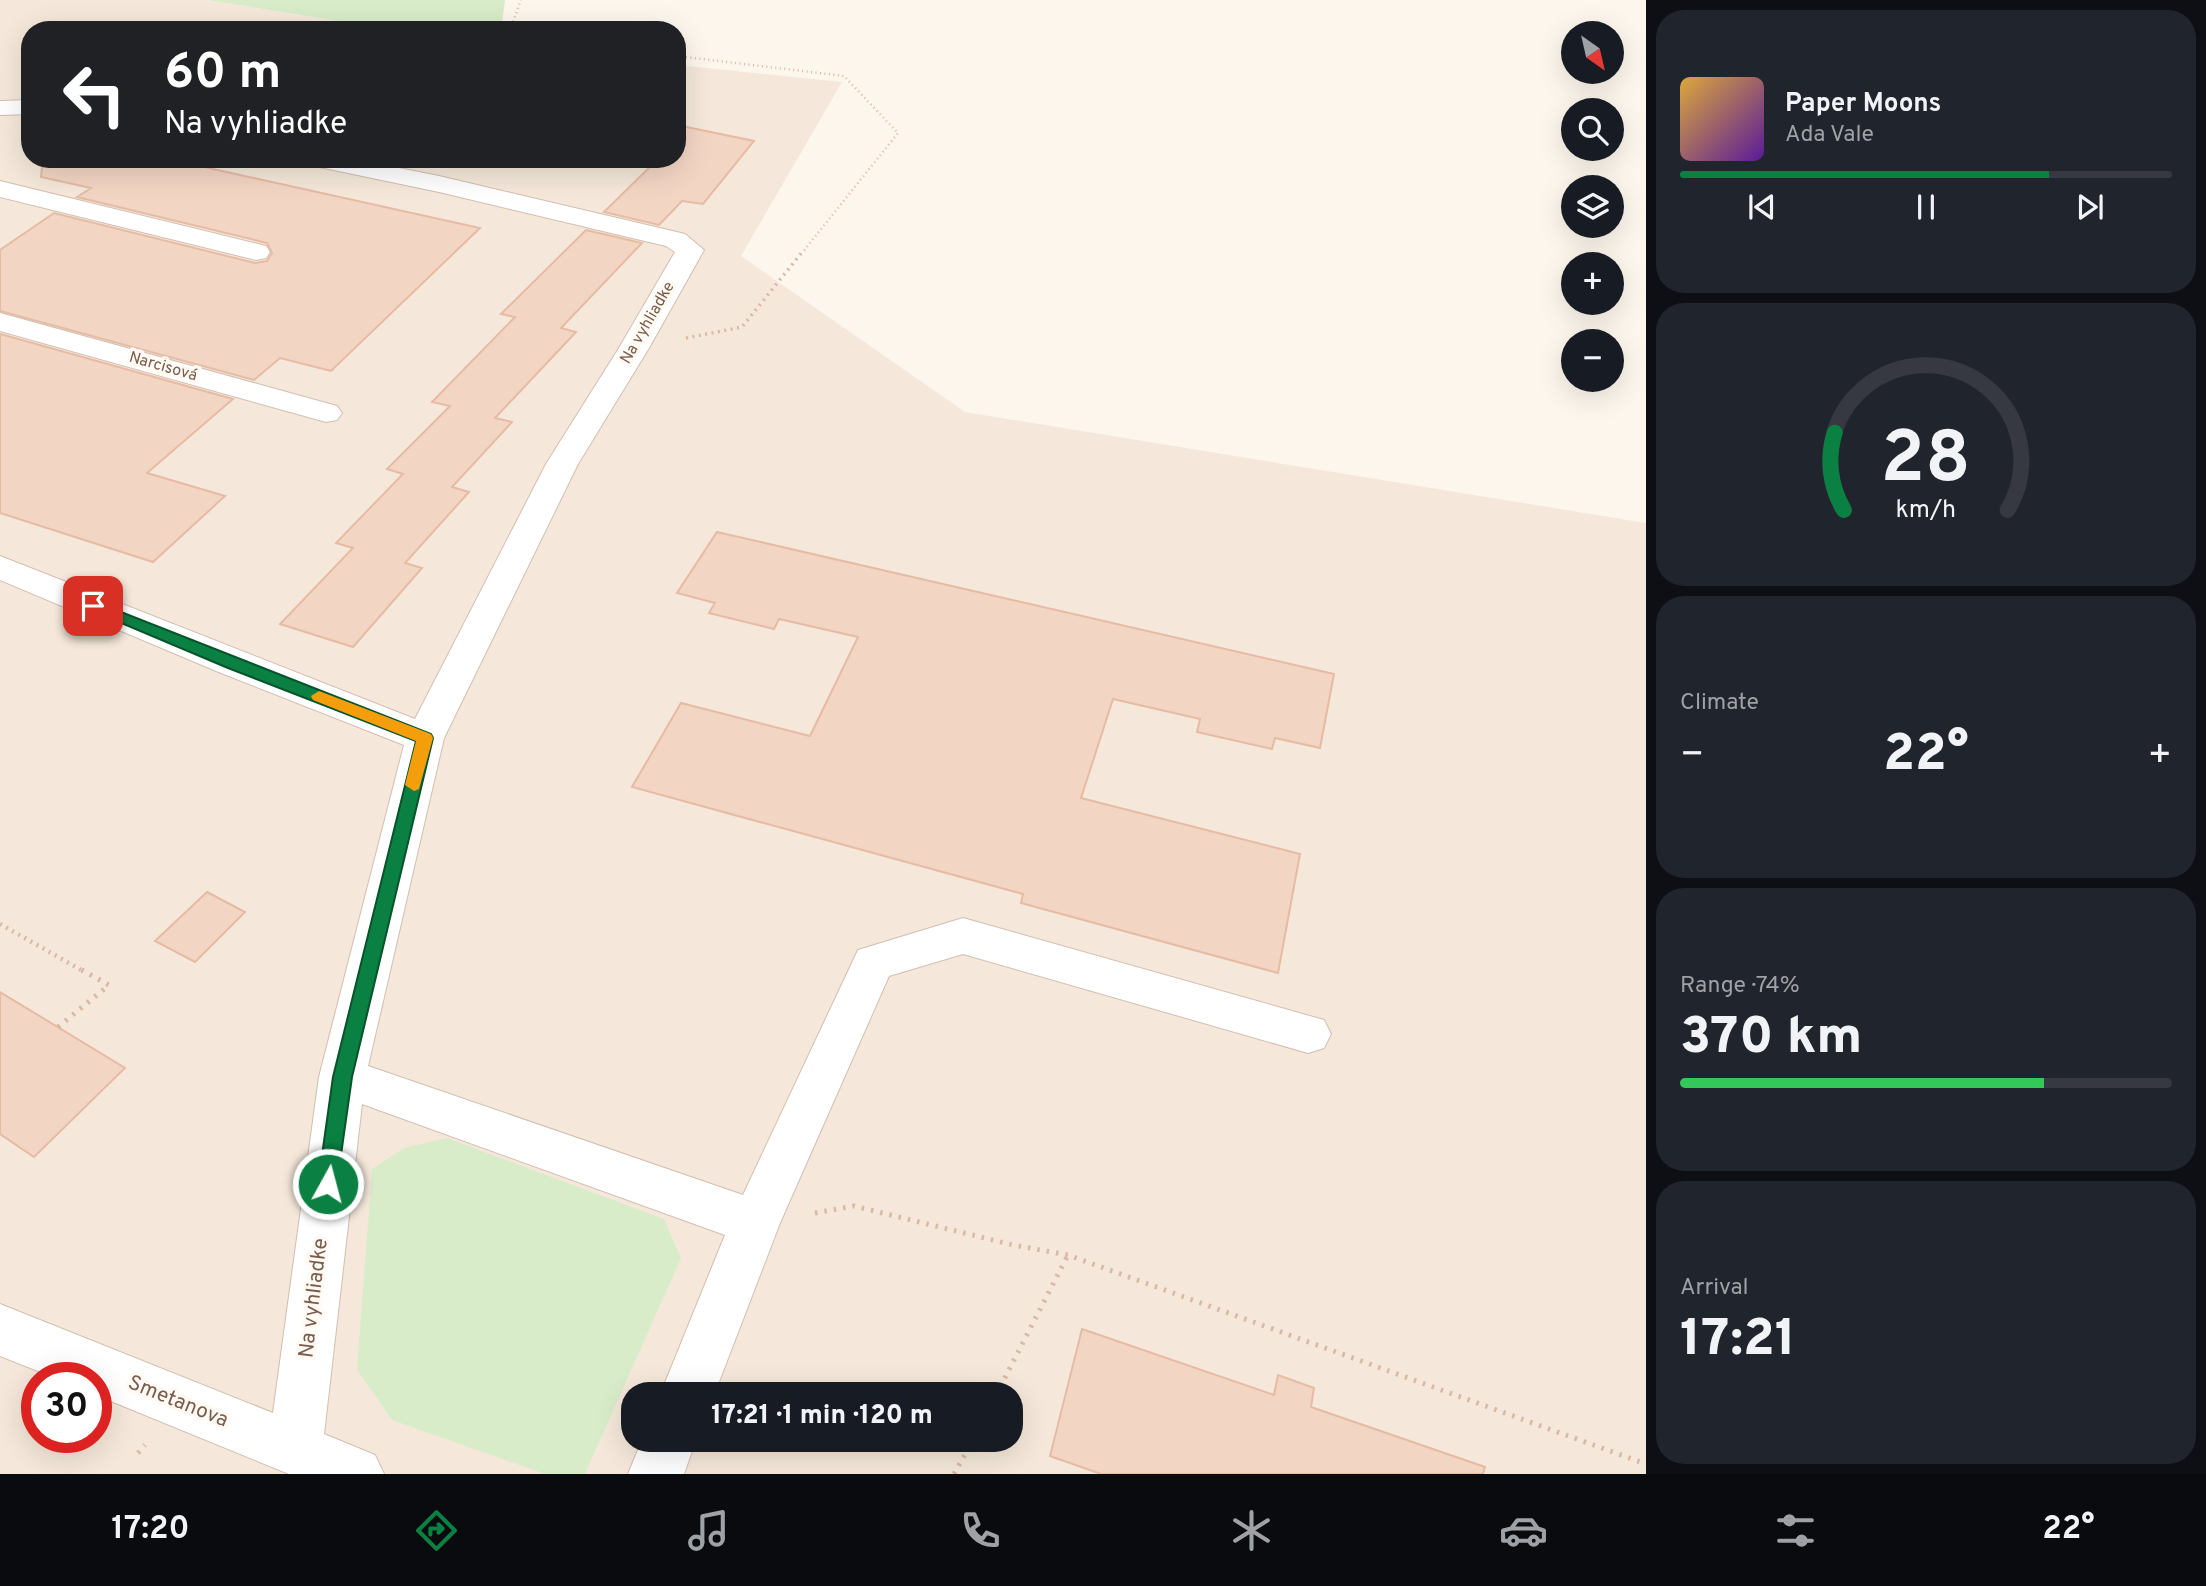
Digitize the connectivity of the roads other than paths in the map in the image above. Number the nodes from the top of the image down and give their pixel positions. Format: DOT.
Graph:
graph roads {
  1 [pos="21,107"];
  2 [pos="0,108"];
  3 [pos="359,168"];
  4 [pos="0,189"];
  5 [pos="256,252"];
  6 [pos="0,322"];
  7 [pos="326,413"];
  8 [pos="0,567"];
  9 [pos="425,738"];
  10 [pos="1308,1034"];
  11 [pos="342,1077"];
  12 [pos="755,1223"];
  13 [pos="0,1330"];
  14 [pos="692,1382"];
  15 [pos="295,1448"];
  16 [pos="664,1452"];
  17 [pos="356,1474"];
  18 [pos="656,1474"];
  1 -- 2 [label="street"];
  3 -- 9 [label="street, Na vyhliadke"];
  4 -- 5 [label="street"];
  6 -- 7 [label="street, Narcisová"];
  8 -- 9 [label="street"];
  9 -- 11 [label="street, Na vyhliadke"];
  10 -- 12 [label="street"];
  11 -- 12 [label="street"];
  11 -- 15 [label="street, Na vyhliadke"];
  12 -- 14 [label="street"];
  13 -- 15 [label="street, Smetanova"];
  15 -- 17 [label="street, Smetanova"];
  16 -- 18 [label="street"];
}
